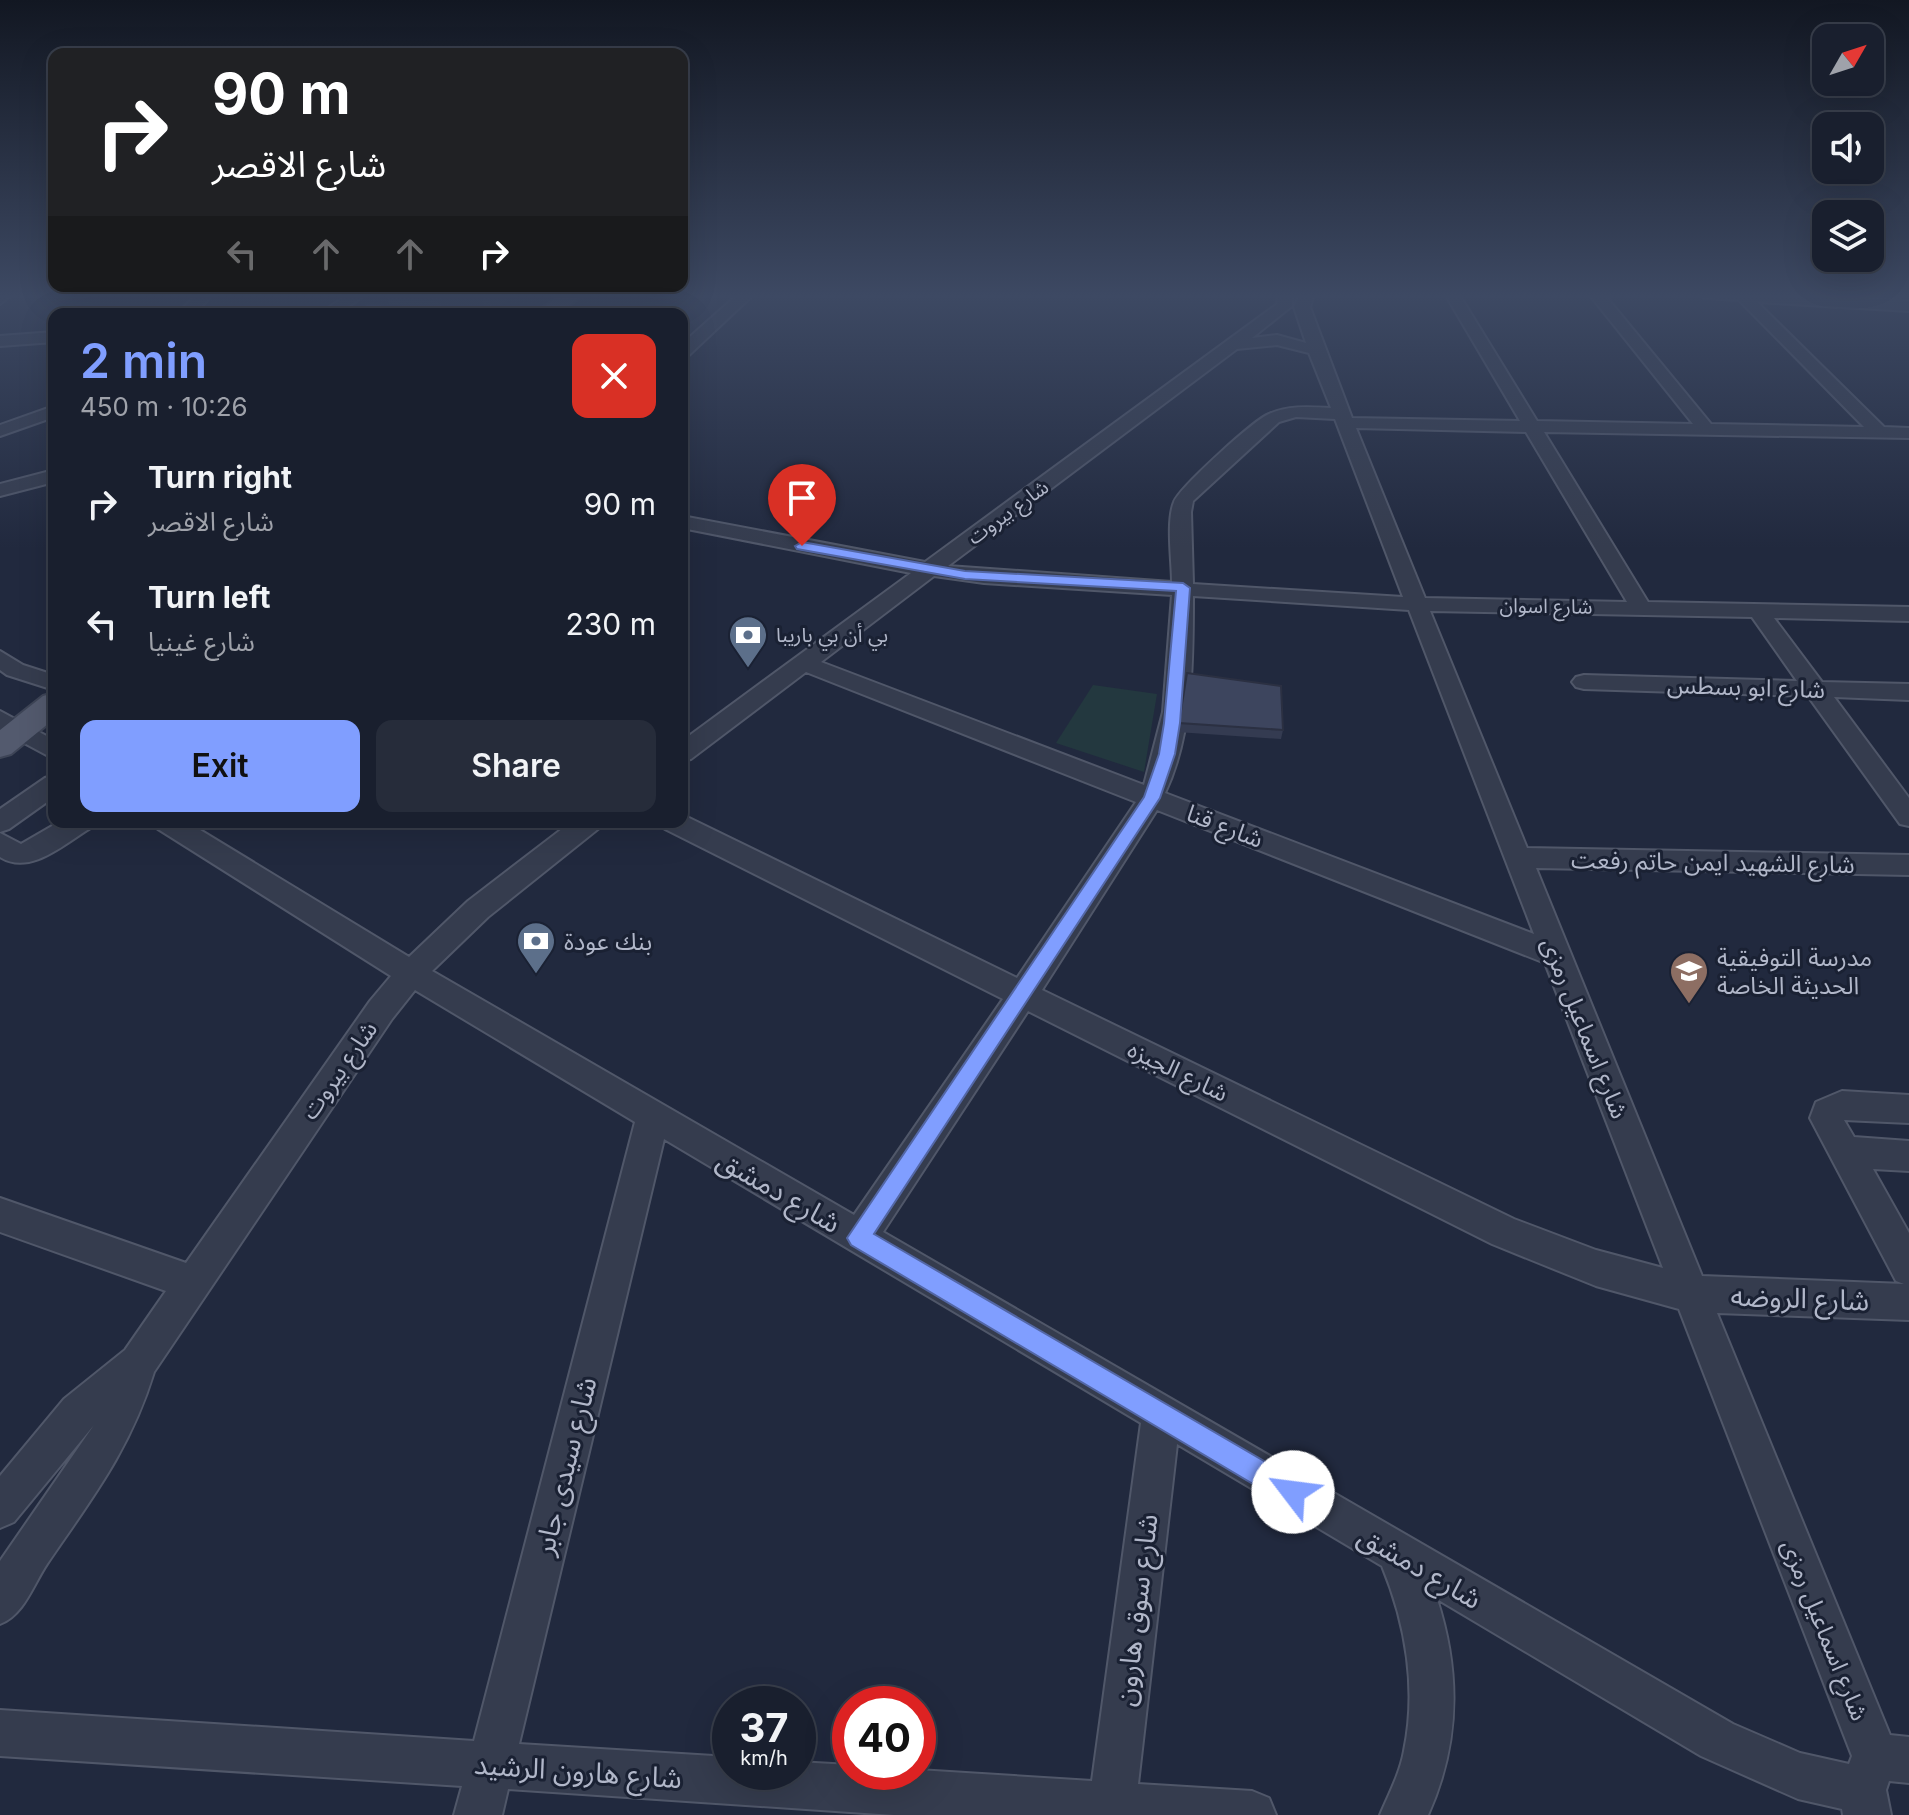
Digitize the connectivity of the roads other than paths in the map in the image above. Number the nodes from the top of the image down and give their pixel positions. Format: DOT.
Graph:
graph roads {
  1 [pos="1186,379"];
  2 [pos="1327,379"];
  3 [pos="1503,379"];
  4 [pos="1665,379"];
  5 [pos="1826,379"];
  6 [pos="48,413"];
  7 [pos="1343,419"];
  8 [pos="1532,427"];
  9 [pos="1706,429"];
  10 [pos="0,431"];
  11 [pos="1879,432"];
  12 [pos="1909,433"];
  13 [pos="48,478"];
  14 [pos="0,490"];
  15 [pos="688,523"];
  16 [pos="928,570"];
  17 [pos="1183,588"];
  18 [pos="1417,604"];
  19 [pos="1641,608"];
  20 [pos="1758,611"];
  21 [pos="1909,614"];
  22 [pos="0,658"];
  23 [pos="803,663"];
  24 [pos="48,681"];
  25 [pos="1584,682"];
  26 [pos="1816,689"];
  27 [pos="1909,692"];
  28 [pos="48,707"];
  29 [pos="7,732"];
  30 [pos="693,732"];
  31 [pos="48,749"];
  32 [pos="48,788"];
  33 [pos="1152,798"];
  34 [pos="1909,817"];
  35 [pos="0,822"];
  36 [pos="70,828"];
  37 [pos="177,828"];
  38 [pos="581,828"];
  39 [pos="686,828"];
  40 [pos="0,843"];
  41 [pos="1518,858"];
  42 [pos="1909,865"];
  43 [pos="1556,955"];
  44 [pos="410,973"];
  45 [pos="1023,994"];
  46 [pos="1909,1109"];
  47 [pos="653,1116"];
  48 [pos="1843,1152"];
  49 [pos="1909,1156"];
  50 [pos="0,1215"];
  51 [pos="859,1238"];
  52 [pos="1909,1268"];
  53 [pos="192,1283"];
  54 [pos="1692,1294"];
  55 [pos="1909,1302"];
  56 [pos="138,1363"];
  57 [pos="1161,1415"];
  58 [pos="0,1508"];
  59 [pos="1398,1554"];
  60 [pos="0,1603"];
  61 [pos="0,1733"];
  62 [pos="491,1765"];
  63 [pos="1879,1782"];
  64 [pos="1112,1806"];
  65 [pos="1196,1813"];
  66 [pos="478,1815"];
  67 [pos="1252,1815"];
  68 [pos="1404,1815"];
  1 -- 16 [label="street, شارع بيروت"];
  2 -- 7 [label="street, شارع اسماعيل رمزى"];
  3 -- 8 [label="street"];
  4 -- 9 [label="street"];
  5 -- 11 [label="street"];
  6 -- 10 [label="street"];
  7 -- 8 [label="street"];
  7 -- 17 [label="street"];
  7 -- 18 [label="street, شارع اسماعيل رمزى"];
  8 -- 9 [label="street"];
  8 -- 19 [label="street"];
  9 -- 11 [label="street"];
  11 -- 12 [label="street"];
  13 -- 14 [label="street"];
  15 -- 16 [label="street, شارع اسوان"];
  16 -- 17 [label="street, شارع اسوان"];
  16 -- 23 [label="street, شارع بيروت"];
  17 -- 18 [label="street, شارع اسوان"];
  17 -- 33 [label="street"];
  18 -- 19 [label="street, شارع اسوان"];
  18 -- 41 [label="street, شارع اسماعيل رمزى"];
  19 -- 20 [label="street, شارع اسوان"];
  20 -- 21 [label="street, شارع اسوان"];
  20 -- 26 [label="street"];
  22 -- 24 [label="street"];
  23 -- 30 [label="street, شارع بيروت"];
  23 -- 33 [label="street, شارع قنا"];
  25 -- 26 [label="street, شارع ابو بسطس"];
  26 -- 27 [label="street, شارع ابو بسطس"];
  26 -- 34 [label="street"];
  28 -- 29 [label="main road"];
  29 -- 31 [label="street"];
  32 -- 35 [label="street"];
  33 -- 43 [label="street, شارع قنا"];
  33 -- 45 [label="street"];
  36 -- 40 [label="street"];
  37 -- 44 [label="street, شارع دمشق"];
  38 -- 44 [label="street, شارع بيروت"];
  39 -- 45 [label="street, شارع الجيزه"];
  41 -- 42 [label="street, شارع الشهيد ايمن حاتم رفعت"];
  41 -- 43 [label="street, شارع اسماعيل رمزى"];
  43 -- 54 [label="street, شارع اسماعيل رمزى"];
  44 -- 47 [label="street, شارع دمشق"];
  44 -- 53 [label="street, شارع بيروت"];
  45 -- 51 [label="street"];
  45 -- 54 [label="street, شارع الجيزه"];
  46 -- 48 [label="street"];
  47 -- 51 [label="street, شارع دمشق"];
  47 -- 62 [label="street, شارع سيدى جابر"];
  48 -- 49 [label="street"];
  48 -- 52 [label="street"];
  50 -- 53 [label="street"];
  51 -- 57 [label="street, شارع دمشق"];
  53 -- 56 [label="street, شارع بيروت"];
  54 -- 55 [label="street, شارع الروضه"];
  54 -- 63 [label="street, شارع اسماعيل رمزى"];
  56 -- 58 [label="street, شارع بيروت"];
  56 -- 60 [label="street, شارع بيروت"];
  57 -- 59 [label="street, شارع دمشق"];
  57 -- 64 [label="street, شارع سوق هارون"];
  59 -- 63 [label="street, شارع دمشق"];
  59 -- 68 [label="street"];
  61 -- 62 [label="street, شارع هارون الرشيد"];
  62 -- 64 [label="street, شارع هارون الرشيد"];
  62 -- 66 [label="street, شارع سيدى جابر"];
  64 -- 65 [label="street, شارع هارون الرشيد"];
  65 -- 67 [label="street, شارع هارون الرشيد"];
}
